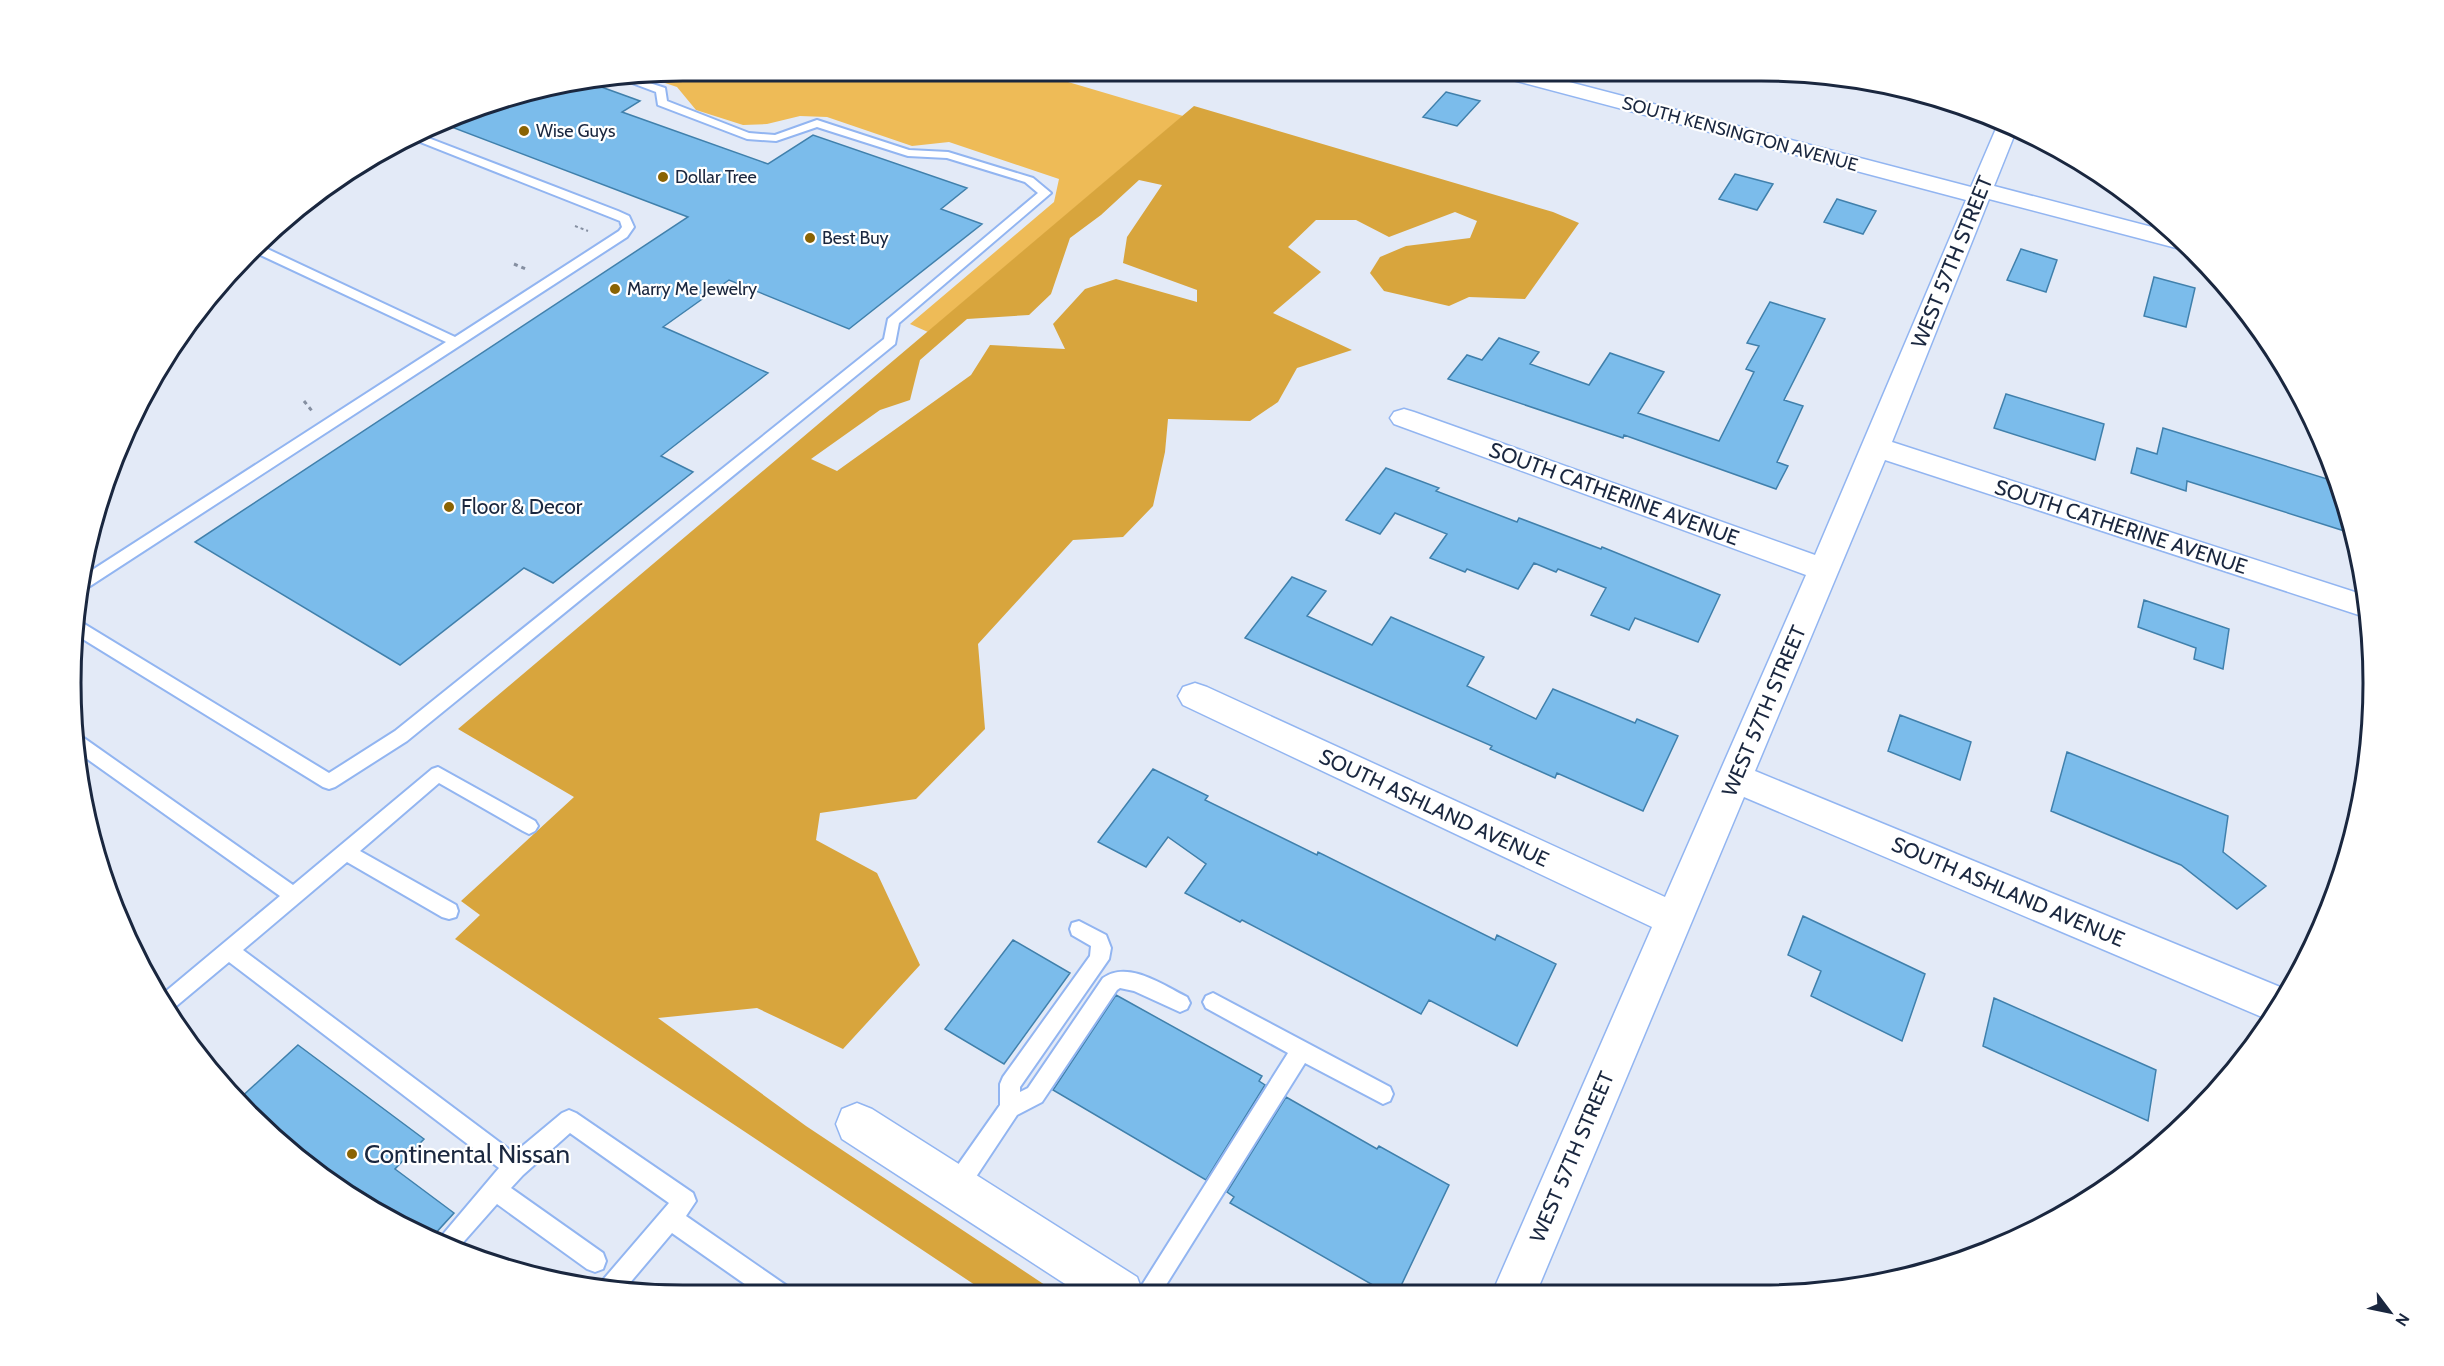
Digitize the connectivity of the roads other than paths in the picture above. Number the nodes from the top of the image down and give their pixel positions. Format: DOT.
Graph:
graph roads {
  1 [pos="1540,81"];
  2 [pos="639,82"];
  3 [pos="2005,133"];
  4 [pos="424,140"];
  5 [pos="1980,193"];
  6 [pos="2168,239"];
  7 [pos="263,252"];
  8 [pos="454,341"];
  9 [pos="1404,418"];
  10 [pos="1876,447"];
  11 [pos="1824,570"];
  12 [pos="91,578"];
  13 [pos="2358,604"];
  14 [pos="83,631"];
  15 [pos="1195,696"];
  16 [pos="85,748"];
  17 [pos="1736,778"];
  18 [pos="529,826"];
  19 [pos="345,851"];
  20 [pos="292,894"];
  21 [pos="449,911"];
  22 [pos="1674,919"];
  23 [pos="1079,929"];
  24 [pos="228,950"];
  25 [pos="171,999"];
  26 [pos="1214,1002"];
  27 [pos="2271,1002"];
  28 [pos="1180,1003"];
  29 [pos="1302,1050"];
  30 [pos="1383,1094"];
  31 [pos="1010,1108"];
  32 [pos="857,1124"];
  33 [pos="515,1167"];
  34 [pos="955,1188"];
  35 [pos="495,1190"];
  36 [pos="670,1218"];
  37 [pos="452,1239"];
  38 [pos="595,1261"];
  39 [pos="617,1281"];
  40 [pos="766,1285"];
  41 [pos="1108,1285"];
  42 [pos="1153,1285"];
  43 [pos="1518,1285"];
  1 -- 5 [label="street, SOUTH KENSINGTON AVENUE"];
  2 -- 14 [label="lane"];
  3 -- 5 [label="street, WEST 57TH STREET"];
  4 -- 8 [label="lane"];
  5 -- 6 [label="street, SOUTH KENSINGTON AVENUE"];
  5 -- 10 [label="street, WEST 57TH STREET"];
  7 -- 8 [label="lane"];
  8 -- 12 [label="lane"];
  9 -- 11 [label="street, SOUTH CATHERINE AVENUE"];
  10 -- 11 [label="street, WEST 57TH STREET"];
  10 -- 13 [label="street, SOUTH CATHERINE AVENUE"];
  11 -- 17 [label="street, WEST 57TH STREET"];
  15 -- 22 [label="street, SOUTH ASHLAND AVENUE"];
  16 -- 20 [label="lane"];
  17 -- 22 [label="street, WEST 57TH STREET"];
  17 -- 27 [label="street, SOUTH ASHLAND AVENUE"];
  18 -- 19 [label="lane"];
  19 -- 20 [label="lane"];
  19 -- 21 [label="lane"];
  20 -- 24 [label="lane"];
  22 -- 43 [label="street, WEST 57TH STREET"];
  23 -- 31 [label="lane"];
  24 -- 25 [label="lane"];
  24 -- 33 [label="lane"];
  26 -- 29 [label="lane"];
  28 -- 31 [label="lane"];
  29 -- 30 [label="lane"];
  29 -- 42 [label="lane"];
  31 -- 34 [label="lane"];
  32 -- 34 [label="street"];
  33 -- 35 [label="lane"];
  33 -- 36 [label="lane"];
  34 -- 41 [label="street"];
  35 -- 37 [label="lane"];
  35 -- 38 [label="lane"];
  36 -- 39 [label="lane"];
  36 -- 40 [label="lane"];
}
